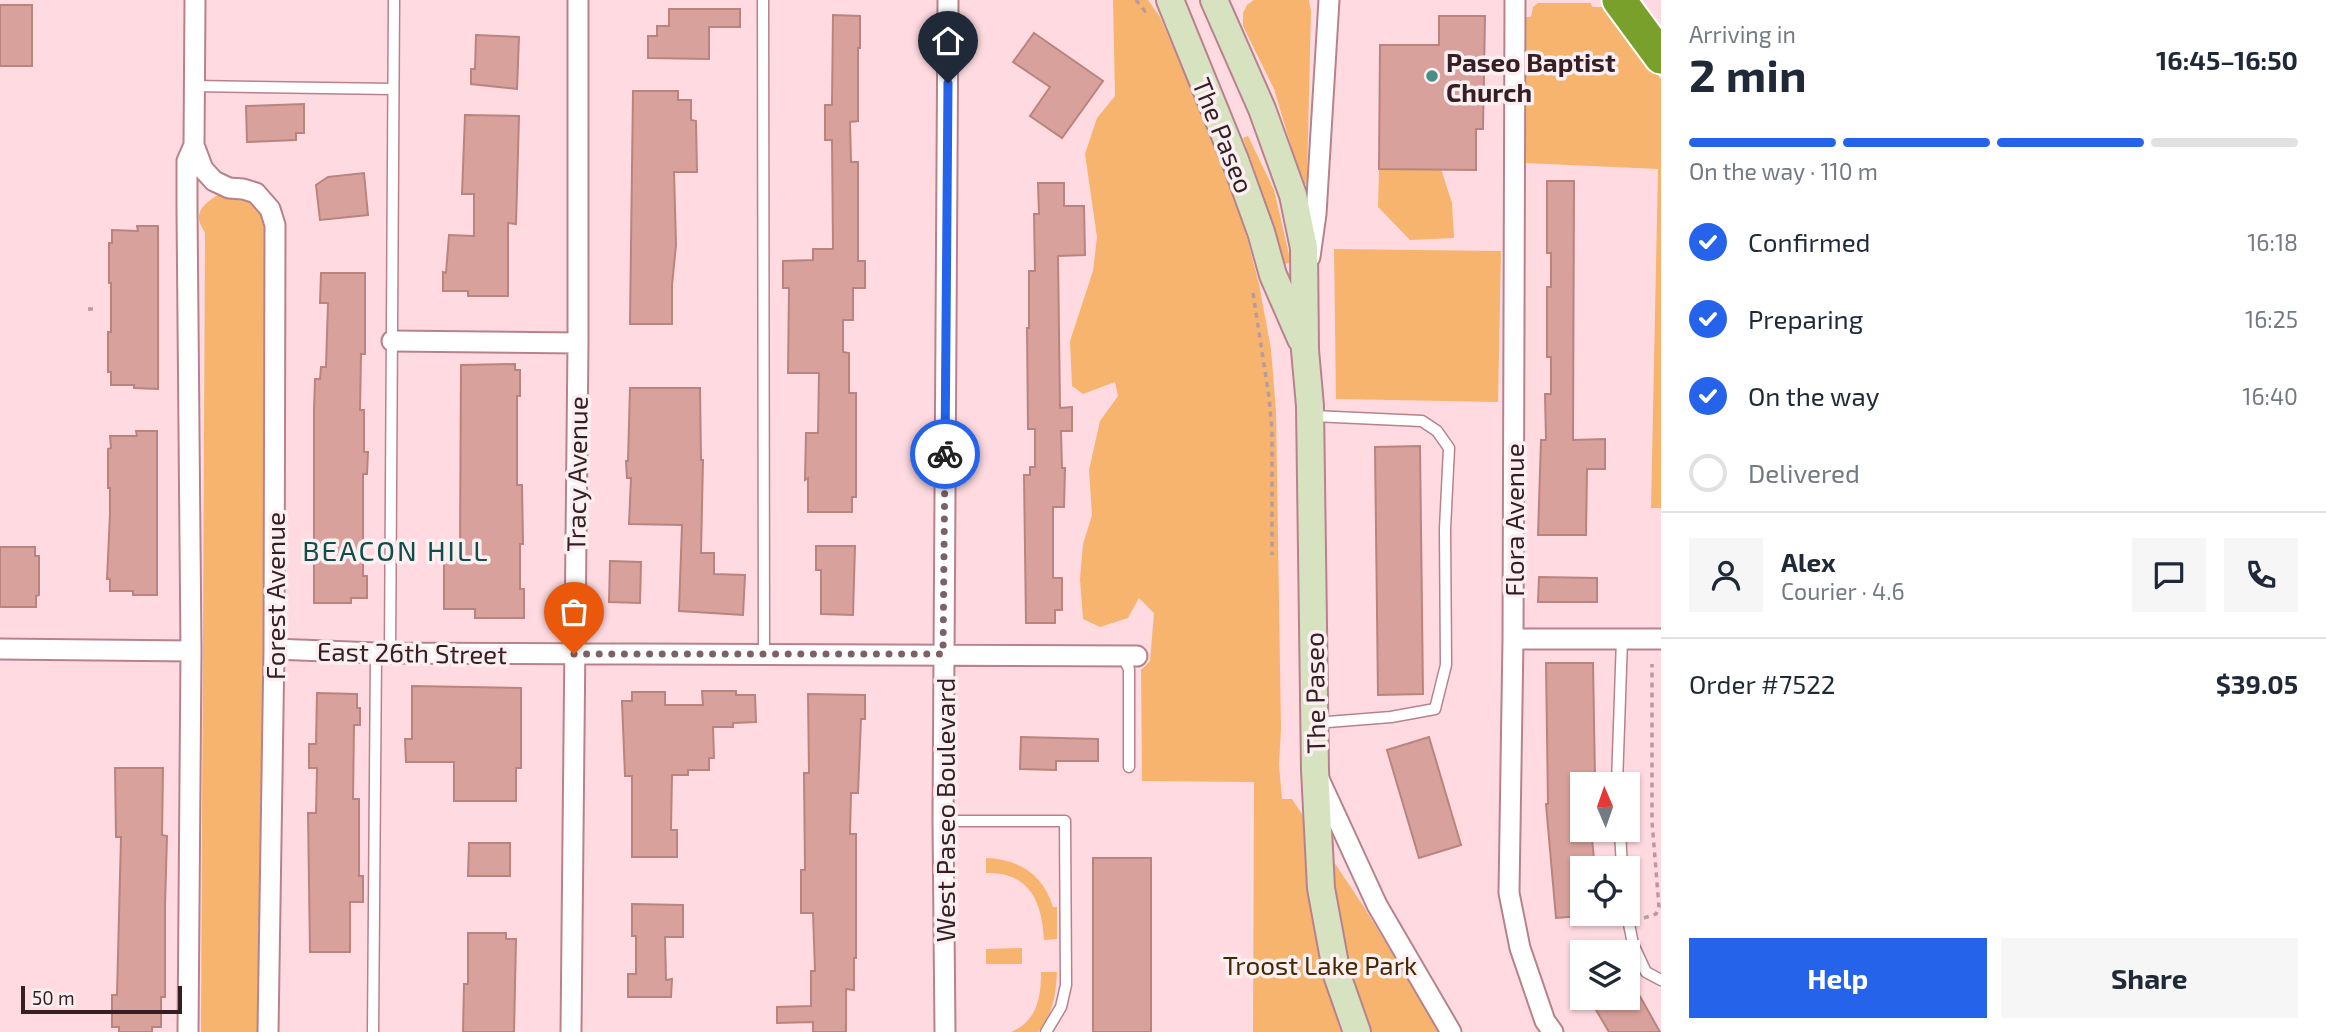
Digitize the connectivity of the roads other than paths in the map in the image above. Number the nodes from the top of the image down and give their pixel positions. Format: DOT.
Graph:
graph roads {
  1 [pos="195,0"];
  2 [pos="394,0"];
  3 [pos="578,0"];
  4 [pos="763,0"];
  5 [pos="948,0"];
  6 [pos="1214,0"];
  7 [pos="1329,0"];
  8 [pos="1515,0"];
  9 [pos="1619,0"];
  10 [pos="1162,3"];
  11 [pos="1661,57"];
  12 [pos="194,86"];
  13 [pos="393,89"];
  14 [pos="194,145"];
  15 [pos="229,188"];
  16 [pos="187,210"];
  17 [pos="1306,286"];
  18 [pos="392,341"];
  19 [pos="578,343"];
  20 [pos="1305,350"];
  21 [pos="1310,416"];
  22 [pos="1513,639"];
  23 [pos="1622,639"];
  24 [pos="1661,639"];
  25 [pos="0,649"];
  26 [pos="274,649"];
  27 [pos="191,651"];
  28 [pos="383,653"];
  29 [pos="574,654"];
  30 [pos="943,654"];
  31 [pos="764,655"];
  32 [pos="1130,656"];
  33 [pos="1315,723"];
  34 [pos="1129,767"];
  35 [pos="1315,770"];
  36 [pos="1617,772"];
  37 [pos="943,821"];
  38 [pos="1629,926"];
  39 [pos="1661,980"];
  40 [pos="188,1032"];
  41 [pos="268,1032"];
  42 [pos="373,1032"];
  43 [pos="571,1032"];
  44 [pos="945,1032"];
  45 [pos="1046,1032"];
  46 [pos="1357,1032"];
  47 [pos="1451,1032"];
  48 [pos="1553,1032"];
  1 -- 12 [label="street, Forest Avenue"];
  2 -- 13 [label="lane"];
  3 -- 19 [label="street, Tracy Avenue"];
  4 -- 31 [label="lane"];
  5 -- 30 [label="street, West Paseo Boulevard"];
  6 -- 17 [label="main road, The Paseo"];
  7 -- 17 [label="street"];
  8 -- 22 [label="street, Flora Avenue"];
  9 -- 11 [label="highway"];
  10 -- 20 [label="main road, The Paseo"];
  12 -- 13 [label="lane"];
  12 -- 14 [label="street, Forest Avenue"];
  13 -- 18 [label="lane"];
  14 -- 15 [label="street, Forest Avenue"];
  14 -- 16 [label="street, Forest Avenue"];
  15 -- 16 [label="street"];
  15 -- 26 [label="street, Forest Avenue"];
  16 -- 27 [label="street, Forest Avenue"];
  17 -- 20 [label="main road, The Paseo"];
  18 -- 19 [label="street"];
  18 -- 28 [label="lane"];
  19 -- 29 [label="street, Tracy Avenue"];
  20 -- 21 [label="main road, The Paseo"];
  21 -- 33 [label="main road, The Paseo"];
  21 -- 33 [label="lane"];
  22 -- 23 [label="street"];
  22 -- 48 [label="street, Flora Avenue"];
  23 -- 24 [label="street"];
  23 -- 36 [label="lane"];
  25 -- 27 [label="street"];
  26 -- 28 [label="street, East 26th Street"];
  26 -- 41 [label="street, Forest Avenue"];
  27 -- 40 [label="street, Forest Avenue"];
  28 -- 29 [label="street, East 26th Street"];
  28 -- 42 [label="lane"];
  29 -- 31 [label="street, East 26th Street"];
  29 -- 43 [label="street, Tracy Avenue"];
  30 -- 31 [label="street, East 26th Street"];
  30 -- 32 [label="street, East 26th Street"];
  30 -- 37 [label="street, West Paseo Boulevard"];
  32 -- 34 [label="lane"];
  33 -- 35 [label="main road, The Paseo"];
  35 -- 46 [label="main road, The Paseo"];
  35 -- 47 [label="street"];
  37 -- 44 [label="street, West Paseo Boulevard"];
  37 -- 45 [label="lane"];
  38 -- 39 [label="lane"];
}
